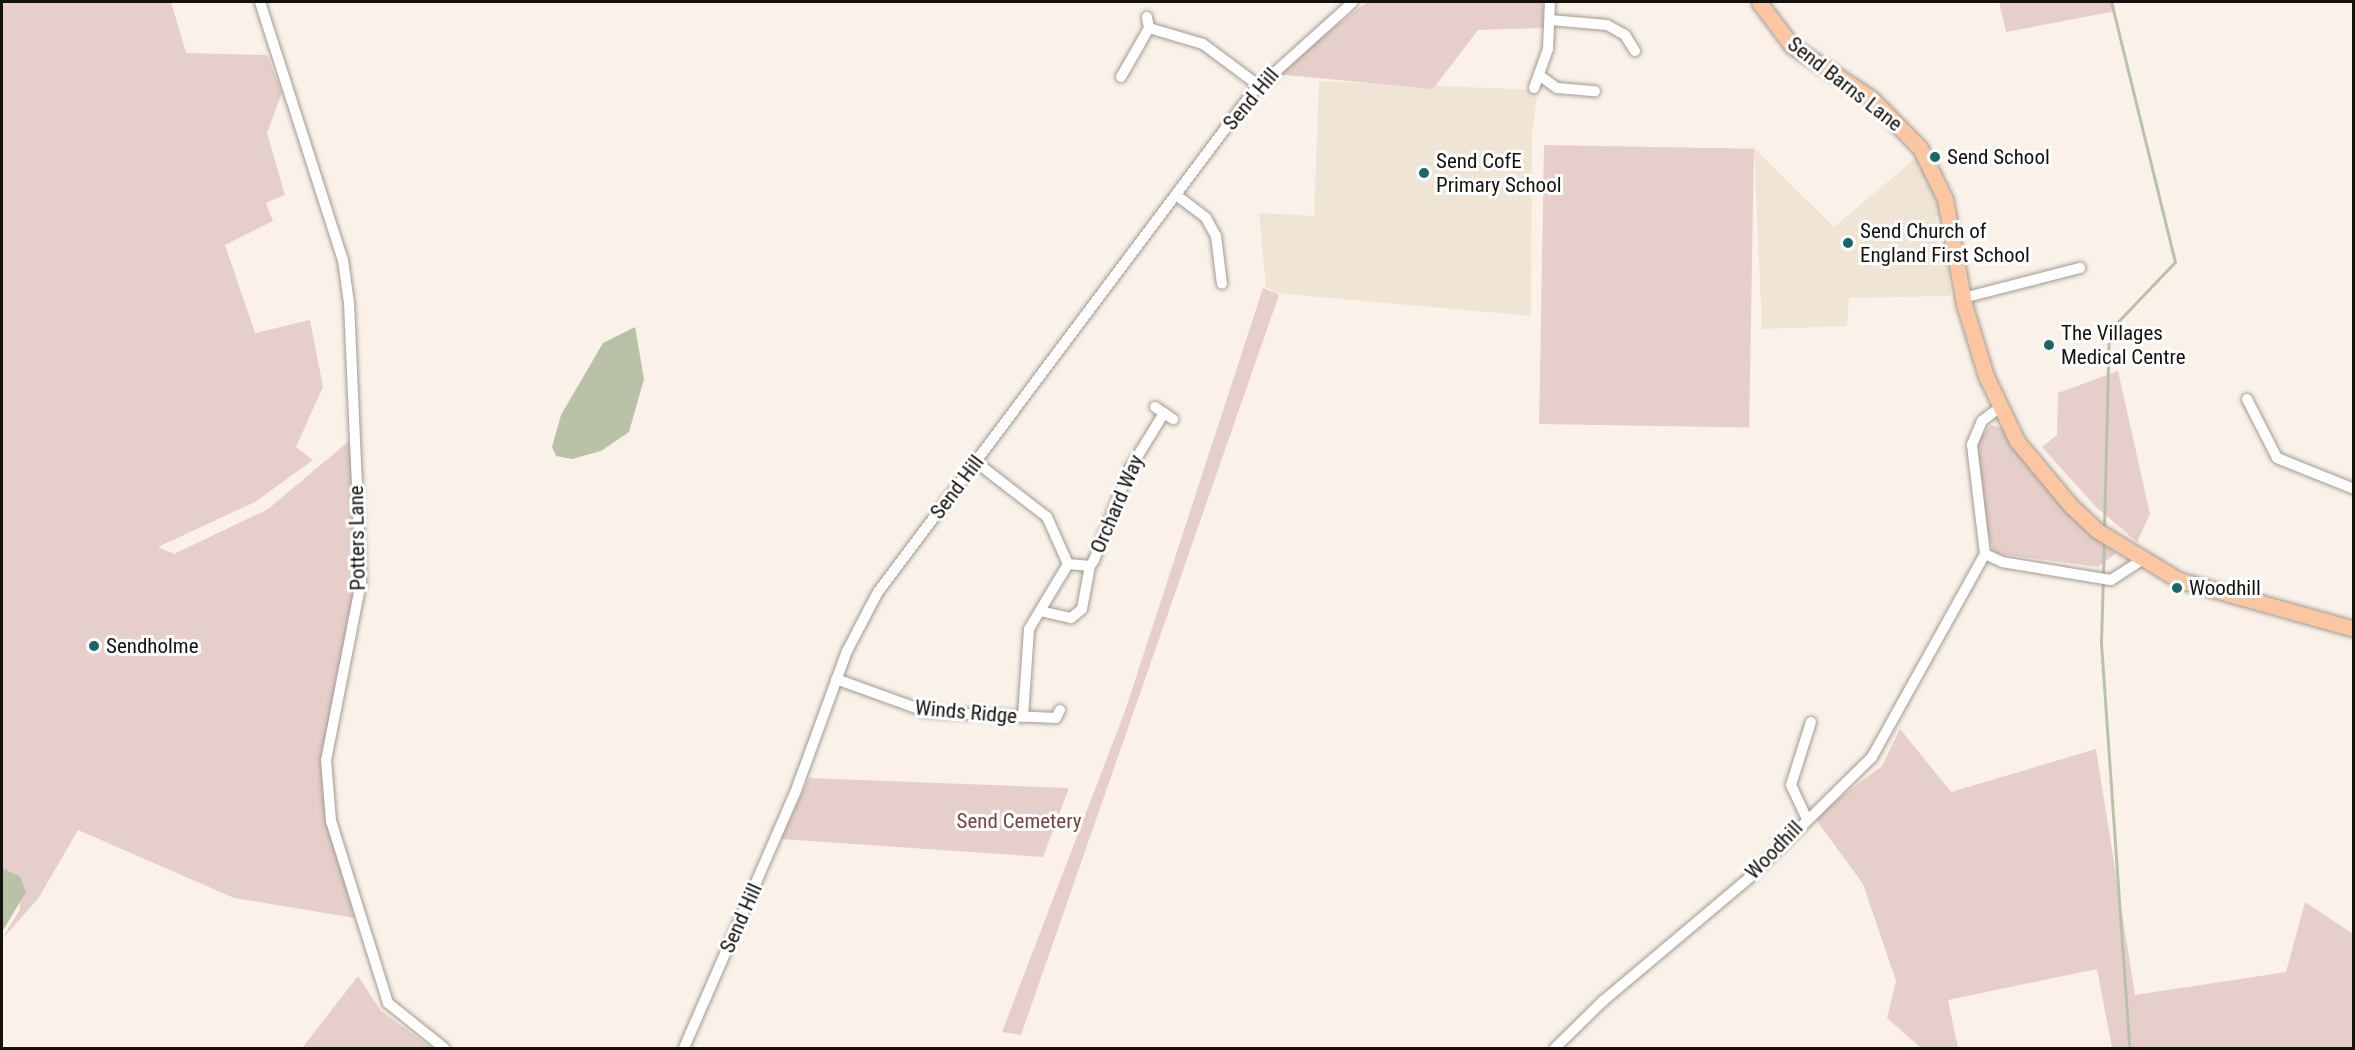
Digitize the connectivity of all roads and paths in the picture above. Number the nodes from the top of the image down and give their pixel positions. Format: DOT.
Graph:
graph roads {
  1 [pos="260,2"];
  2 [pos="1353,2"];
  3 [pos="1550,2"];
  4 [pos="1759,2"];
  5 [pos="1550,20"];
  6 [pos="1635,51"];
  7 [pos="1539,75"];
  8 [pos="1121,77"];
  9 [pos="1253,78"];
  10 [pos="1534,88"];
  11 [pos="1594,91"];
  12 [pos="1176,195"];
  13 [pos="2080,268"];
  14 [pos="1222,284"];
  15 [pos="1963,298"];
  16 [pos="2247,399"];
  17 [pos="1999,408"];
  18 [pos="1164,413"];
  19 [pos="976,462"];
  20 [pos="2354,489"];
  21 [pos="1985,554"];
  22 [pos="2142,560"];
  23 [pos="1068,564"];
  24 [pos="1090,566"];
  25 [pos="1041,611"];
  26 [pos="2354,629"];
  27 [pos="836,678"];
  28 [pos="1060,710"];
  29 [pos="1023,717"];
  30 [pos="1811,722"];
  31 [pos="1806,817"];
  32 [pos="444,1048"];
  33 [pos="684,1048"];
  34 [pos="1555,1048"];
  1 -- 32 [label="street, Potters Lane"];
  2 -- 9 [label="street, Send Hill"];
  3 -- 5 [label="street"];
  4 -- 15 [label="main road, Send Barns Lane"];
  5 -- 6 [label="street"];
  5 -- 7 [label="street"];
  7 -- 10 [label="street"];
  7 -- 11 [label="street"];
  8 -- 9 [label="street"];
  9 -- 12 [label="street, Send Hill"];
  12 -- 14 [label="street"];
  12 -- 19 [label="street, Send Hill"];
  13 -- 15 [label="street"];
  15 -- 17 [label="main road, Send Barns Lane"];
  16 -- 20 [label="street"];
  17 -- 21 [label="street"];
  17 -- 22 [label="main road, Send Barns Lane"];
  18 -- 24 [label="street, Orchard Way"];
  19 -- 23 [label="street, Orchard Way"];
  19 -- 27 [label="street, Send Hill"];
  21 -- 22 [label="street"];
  21 -- 31 [label="street, Woodhill"];
  22 -- 26 [label="main road, Send Barns Lane"];
  23 -- 24 [label="street, Orchard Way"];
  23 -- 25 [label="street, Orchard Way"];
  24 -- 25 [label="street, Orchard Way"];
  25 -- 29 [label="street, Orchard Way"];
  27 -- 29 [label="street, Winds Ridge"];
  27 -- 33 [label="street, Send Hill"];
  28 -- 29 [label="street, Winds Ridge"];
  30 -- 31 [label="street"];
  31 -- 34 [label="street, Woodhill"];
}
